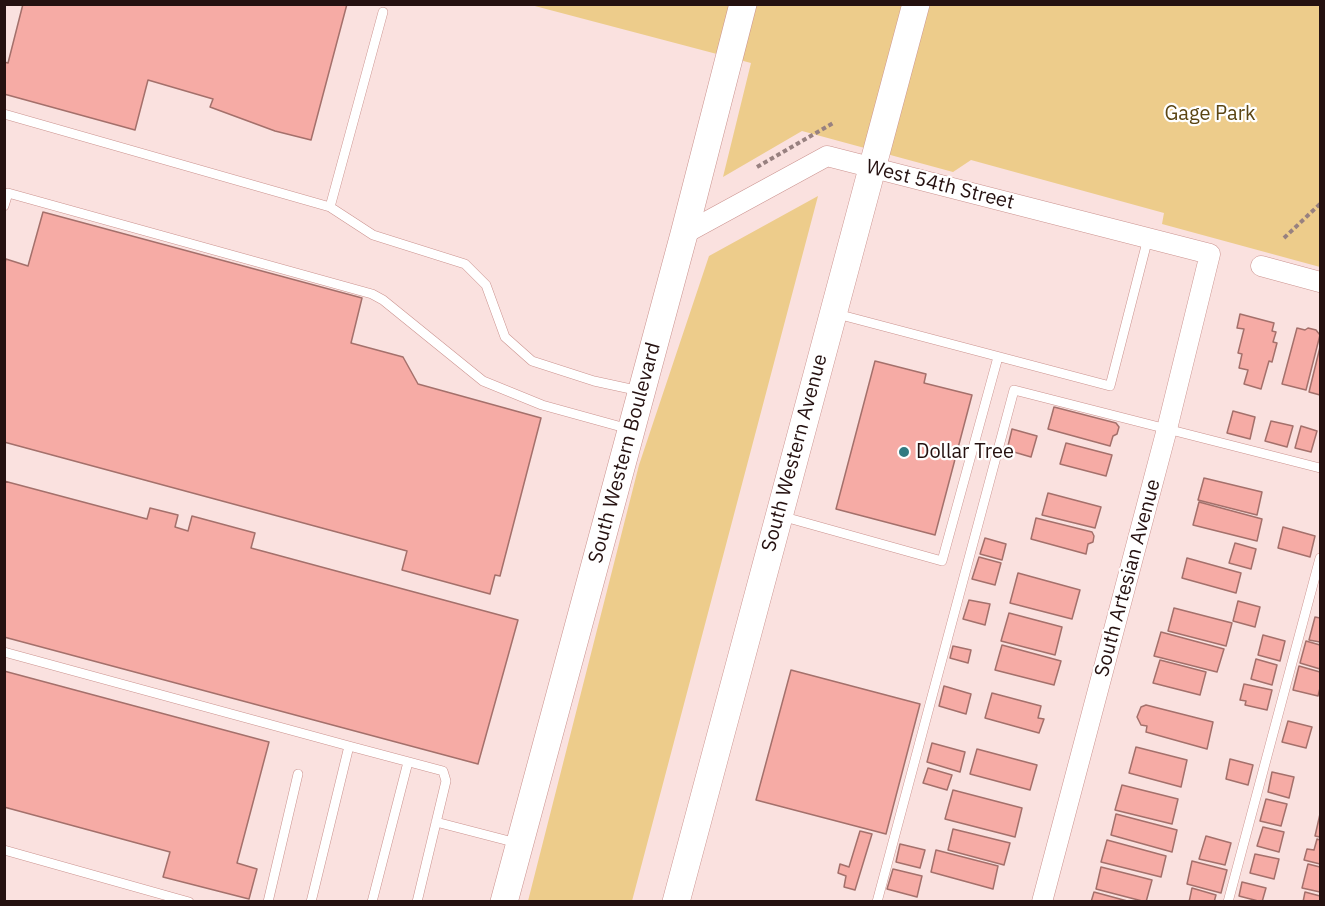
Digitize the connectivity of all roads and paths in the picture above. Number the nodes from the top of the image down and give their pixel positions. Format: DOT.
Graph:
graph roads {
  1 [pos="743,4"];
  2 [pos="916,4"];
  3 [pos="383,12"];
  4 [pos="4,114"];
  5 [pos="835,122"];
  6 [pos="873,167"];
  7 [pos="749,172"];
  8 [pos="1320,204"];
  9 [pos="4,206"];
  10 [pos="330,207"];
  11 [pos="684,234"];
  12 [pos="1148,238"];
  13 [pos="1284,238"];
  14 [pos="1210,254"];
  15 [pos="1261,266"];
  16 [pos="1320,282"];
  17 [pos="832,313"];
  18 [pos="999,357"];
  19 [pos="642,392"];
  20 [pos="631,429"];
  21 [pos="1167,429"];
  22 [pos="1320,468"];
  23 [pos="778,516"];
  24 [pos="1320,558"];
  25 [pos="4,652"];
  26 [pos="349,746"];
  27 [pos="408,762"];
  28 [pos="298,774"];
  29 [pos="436,822"];
  30 [pos="519,844"];
  31 [pos="4,850"];
  32 [pos="189,902"];
  33 [pos="268,902"];
  34 [pos="311,902"];
  35 [pos="372,902"];
  36 [pos="417,902"];
  37 [pos="504,902"];
  38 [pos="676,902"];
  39 [pos="877,902"];
  40 [pos="1041,902"];
  41 [pos="1228,902"];
  1 -- 11 [label="street, South Western Boulevard"];
  2 -- 6 [label="street, South Western Avenue"];
  3 -- 10 [label="lane"];
  4 -- 10 [label="lane"];
  5 -- 7 [label="path"];
  6 -- 11 [label="street, West 54th Street"];
  6 -- 12 [label="street, West 54th Street"];
  6 -- 17 [label="street, South Western Avenue"];
  8 -- 13 [label="path"];
  9 -- 20 [label="lane"];
  10 -- 19 [label="lane"];
  11 -- 19 [label="street, South Western Boulevard"];
  12 -- 14 [label="street, West 54th Street"];
  12 -- 18 [label="lane"];
  14 -- 21 [label="street, South Artesian Avenue"];
  15 -- 16 [label="street"];
  17 -- 18 [label="lane"];
  17 -- 23 [label="street, South Western Avenue"];
  18 -- 23 [label="lane"];
  19 -- 20 [label="street, South Western Boulevard"];
  20 -- 30 [label="street, South Western Boulevard"];
  21 -- 22 [label="lane"];
  21 -- 39 [label="lane"];
  21 -- 40 [label="street, South Artesian Avenue"];
  23 -- 38 [label="street, South Western Avenue"];
  24 -- 41 [label="lane"];
  25 -- 26 [label="lane"];
  26 -- 27 [label="lane"];
  26 -- 34 [label="lane"];
  27 -- 29 [label="lane"];
  27 -- 35 [label="lane"];
  28 -- 33 [label="lane"];
  29 -- 30 [label="lane"];
  29 -- 36 [label="lane"];
  30 -- 37 [label="street, South Western Boulevard"];
  31 -- 32 [label="lane"];
}
